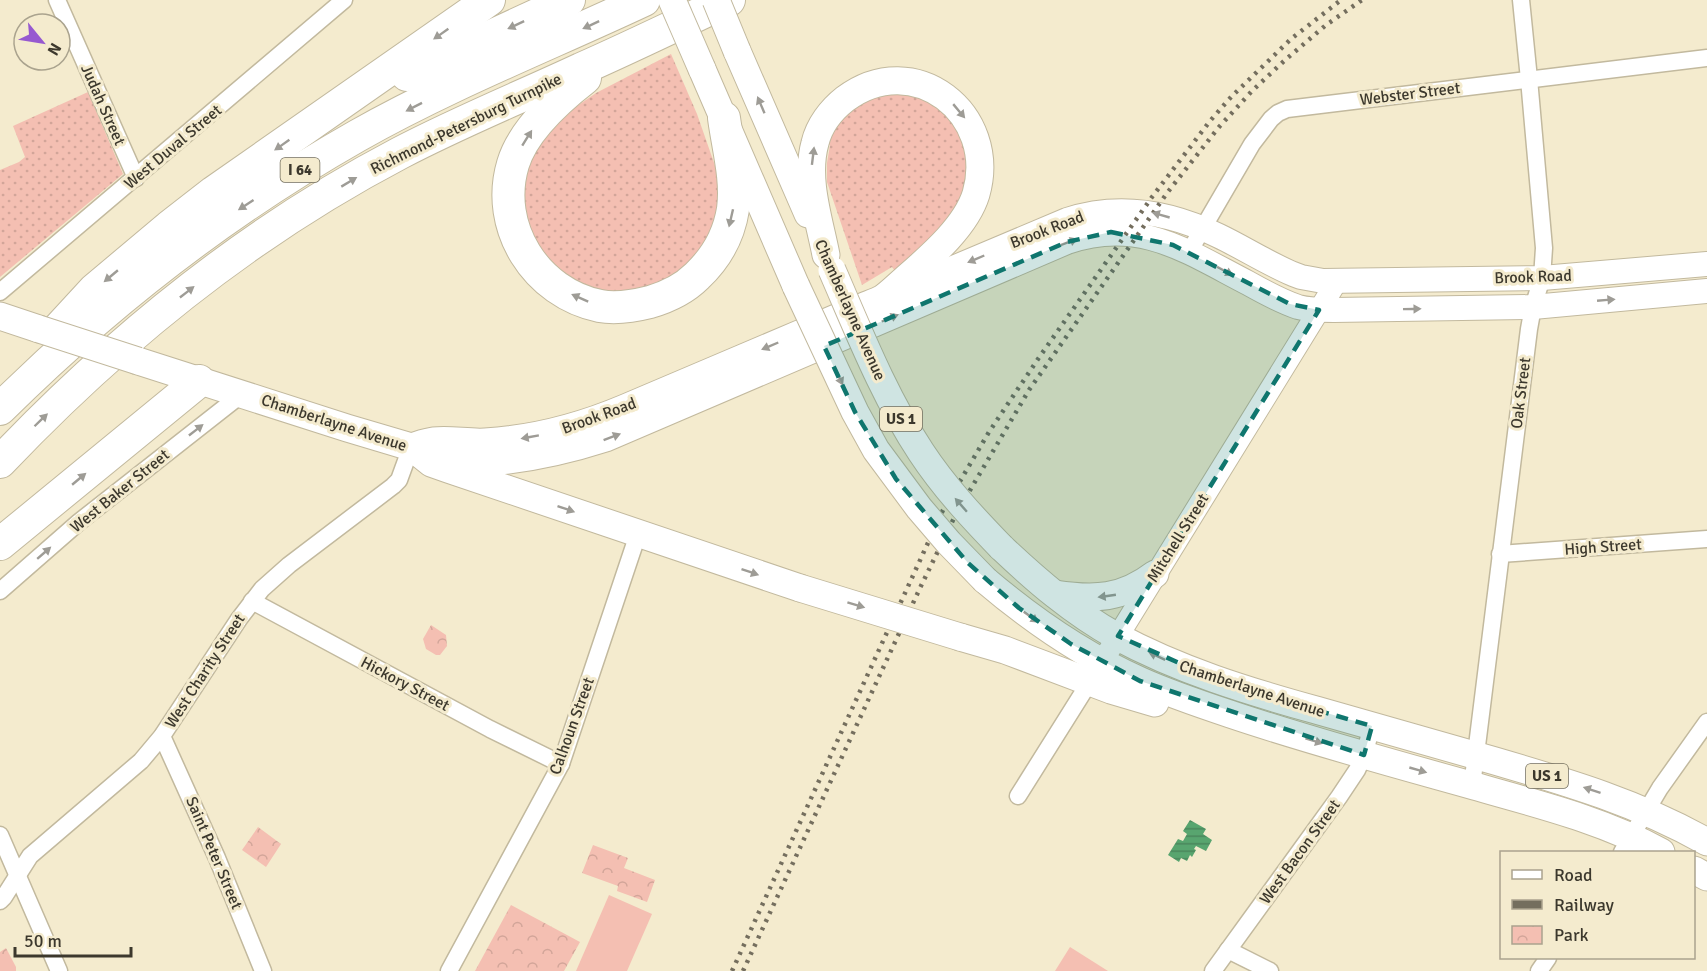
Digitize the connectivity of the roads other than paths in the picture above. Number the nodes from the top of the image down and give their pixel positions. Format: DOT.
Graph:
graph roads {
  1 [pos="57,0"];
  2 [pos="344,0"];
  3 [pos="489,0"];
  4 [pos="569,0"];
  5 [pos="644,0"];
  6 [pos="672,0"];
  7 [pos="716,0"];
  8 [pos="729,0"];
  9 [pos="1521,0"];
  10 [pos="621,50"];
  11 [pos="1707,58"];
  12 [pos="1529,79"];
  13 [pos="331,111"];
  14 [pos="724,118"];
  15 [pos="136,178"];
  16 [pos="1202,229"];
  17 [pos="1189,252"];
  18 [pos="829,262"];
  19 [pos="1707,264"];
  20 [pos="1542,278"];
  21 [pos="1337,281"];
  22 [pos="1707,291"];
  23 [pos="0,292"];
  24 [pos="882,298"];
  25 [pos="1533,307"];
  26 [pos="1320,310"];
  27 [pos="4,317"];
  28 [pos="199,381"];
  29 [pos="0,388"];
  30 [pos="242,394"];
  31 [pos="0,409"];
  32 [pos="421,455"];
  33 [pos="0,462"];
  34 [pos="638,534"];
  35 [pos="1707,539"];
  36 [pos="0,544"];
  37 [pos="1500,554"];
  38 [pos="1155,574"];
  39 [pos="0,591"];
  40 [pos="1053,594"];
  41 [pos="252,601"];
  42 [pos="1118,636"];
  43 [pos="1096,672"];
  44 [pos="1707,722"];
  45 [pos="1372,726"];
  46 [pos="162,736"];
  47 [pos="1364,755"];
  48 [pos="1476,755"];
  49 [pos="561,764"];
  50 [pos="1472,786"];
  51 [pos="1018,796"];
  52 [pos="1647,811"];
  53 [pos="0,835"];
  54 [pos="1707,842"];
  55 [pos="1627,845"];
  56 [pos="1656,851"];
  57 [pos="17,877"];
  58 [pos="0,901"];
  59 [pos="1228,950"];
  60 [pos="59,971"];
  61 [pos="263,971"];
  62 [pos="449,971"];
  63 [pos="1213,971"];
  64 [pos="1270,971"];
  1 -- 15 [label="street, Judah Street"];
  2 -- 15 [label="street, West Duval Street"];
  3 -- 13 [label="highway, one-way"];
  4 -- 13 [label="highway, one-way"];
  5 -- 31 [label="highway, I 64, one-way"];
  6 -- 14 [label="main road, Chamberlayne Avenue / US 1, bridge"];
  18 -- 7 [label="main road, Chamberlayne Avenue / US 1, one-way, bridge"];
  8 -- 10 [label="highway, Richmond-Petersburg Turnpike / I 64"];
  9 -- 12 [label="street, Oak Street"];
  14 -- 10 [label="highway, one-way"];
  33 -- 10 [label="highway, Richmond-Petersburg Turnpike / I 64, one-way"];
  11 -- 12 [label="street, Webster Street"];
  12 -- 16 [label="street, Webster Street"];
  12 -- 20 [label="street, Oak Street"];
  13 -- 29 [label="highway, one-way"];
  14 -- 43 [label="main road, Chamberlayne Avenue / US 1, one-way, bridge"];
  15 -- 23 [label="street, West Duval Street"];
  16 -- 17 [label="street, Webster Street"];
  16 -- 21 [label="main road, Brook Road"];
  16 -- 24 [label="main road, Brook Road, one-way"];
  17 -- 26 [label="main road, Brook Road, one-way"];
  32 -- 17 [label="main road, Brook Road, one-way"];
  18 -- 24 [label="main road, one-way"];
  40 -- 18 [label="main road, Chamberlayne Avenue / US 1, one-way, bridge"];
  19 -- 20 [label="main road, Brook Road"];
  20 -- 21 [label="main road, Brook Road"];
  20 -- 25 [label="street, Oak Street"];
  21 -- 26 [label="street, Mitchell Street"];
  25 -- 22 [label="main road, Brook Road, one-way"];
  24 -- 32 [label="main road, Brook Road, one-way"];
  26 -- 25 [label="main road, Brook Road, one-way"];
  25 -- 37 [label="street, Oak Street"];
  26 -- 38 [label="street, Mitchell Street"];
  27 -- 28 [label="main road, Chamberlayne Avenue, bridge"];
  28 -- 30 [label="main road, Chamberlayne Avenue"];
  36 -- 28 [label="highway, one-way"];
  30 -- 32 [label="main road, Chamberlayne Avenue"];
  39 -- 30 [label="street, West Baker Street, one-way"];
  32 -- 34 [label="main road, Chamberlayne Avenue, one-way"];
  32 -- 41 [label="street, West Charity Street"];
  34 -- 43 [label="main road, Chamberlayne Avenue, one-way, bridge"];
  34 -- 49 [label="street, Calhoun Street"];
  35 -- 37 [label="street, High Street"];
  37 -- 48 [label="street, Oak Street"];
  38 -- 40 [label="main road, one-way"];
  38 -- 42 [label="street, Mitchell Street"];
  40 -- 42 [label="main road, Chamberlayne Avenue / US 1"];
  41 -- 46 [label="street, West Charity Street"];
  41 -- 49 [label="street, Hickory Street"];
  42 -- 43 [label="street, Mitchell Street"];
  45 -- 42 [label="main road, Chamberlayne Avenue / US 1, one-way"];
  43 -- 47 [label="main road, Chamberlayne Avenue / US 1, one-way"];
  43 -- 51 [label="street, Mitchell Street"];
  44 -- 52 [label="street"];
  45 -- 47 [label="street, West Bacon Street"];
  45 -- 48 [label="main road, Chamberlayne Avenue / US 1"];
  46 -- 57 [label="street, West Charity Street"];
  46 -- 61 [label="street, Saint Peter Street"];
  47 -- 50 [label="main road, Chamberlayne Avenue / US 1, one-way"];
  47 -- 59 [label="street, West Bacon Street"];
  48 -- 50 [label="street, Oak Street"];
  52 -- 48 [label="main road, Chamberlayne Avenue / US 1, one-way"];
  49 -- 62 [label="street, Calhoun Street"];
  50 -- 55 [label="main road, Chamberlayne Avenue / US 1"];
  52 -- 54 [label="main road, Chamberlayne Avenue / US 1"];
  52 -- 55 [label="street"];
  53 -- 57 [label="street"];
  55 -- 56 [label="main road, Chamberlayne Avenue / US 1"];
  57 -- 58 [label="street, West Charity Street"];
  57 -- 60 [label="street"];
  59 -- 63 [label="street, West Bacon Street"];
  59 -- 64 [label="street"];
}
